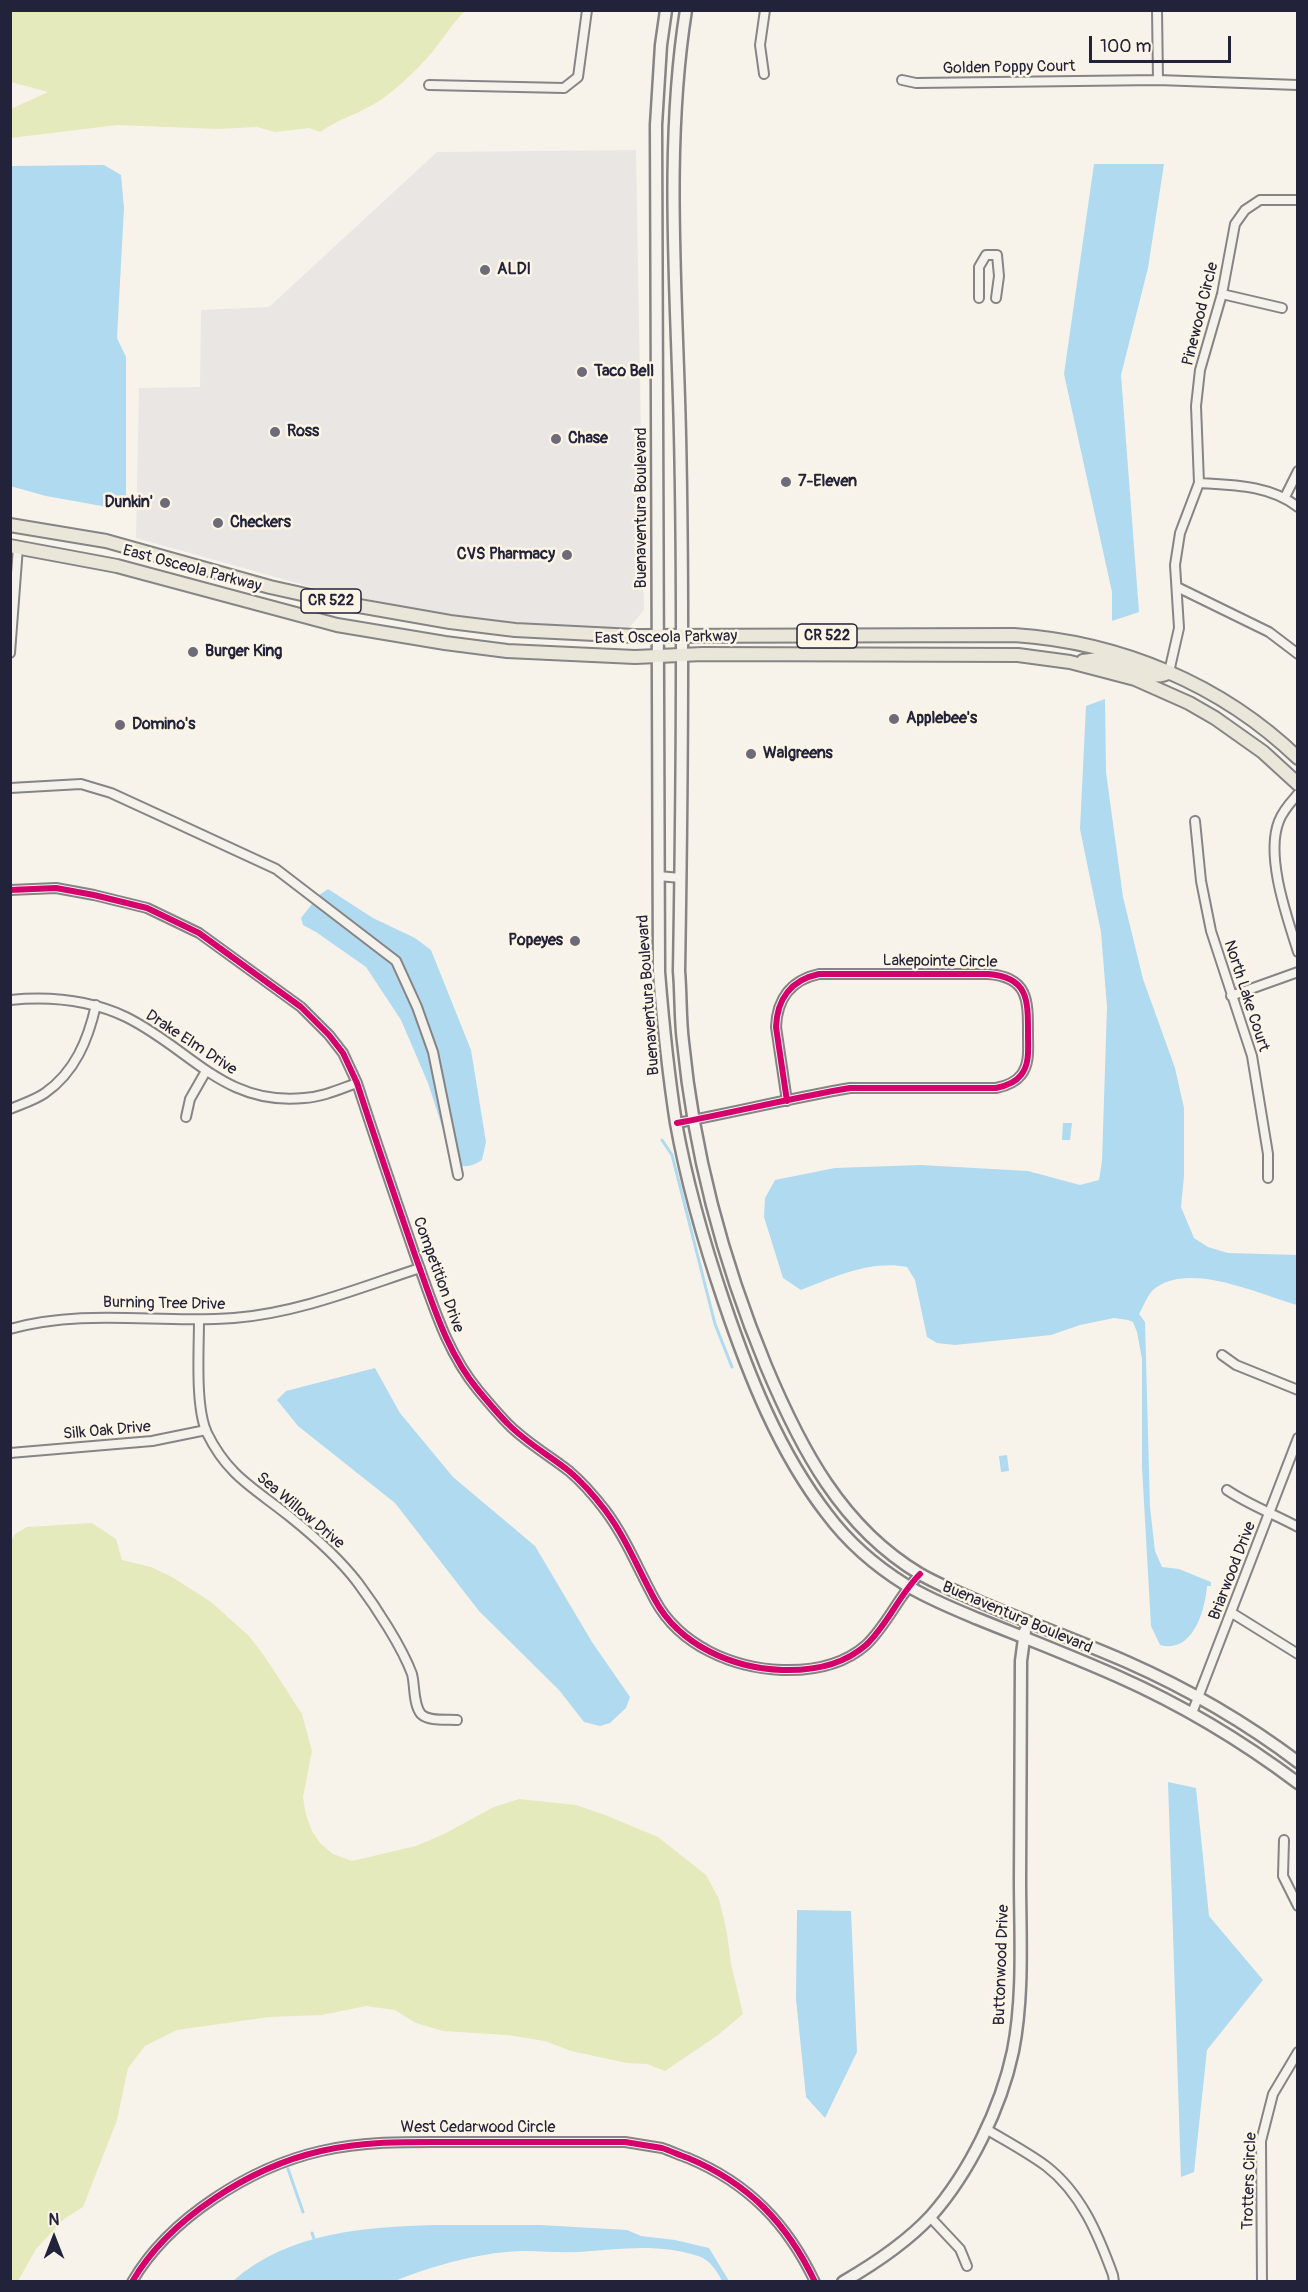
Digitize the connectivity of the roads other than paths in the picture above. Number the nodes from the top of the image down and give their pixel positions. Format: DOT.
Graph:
graph roads {
  1 [pos="586,10"];
  2 [pos="666,10"];
  3 [pos="686,10"];
  4 [pos="765,10"];
  5 [pos="1157,10"];
  6 [pos="764,74"];
  7 [pos="902,80"];
  8 [pos="1158,80"];
  9 [pos="429,85"];
  10 [pos="1298,85"];
  11 [pos="1298,200"];
  12 [pos="1222,294"];
  13 [pos="657,296"];
  14 [pos="676,297"];
  15 [pos="979,298"];
  16 [pos="996,298"];
  17 [pos="1282,308"];
  18 [pos="1298,471"];
  19 [pos="1199,483"];
  20 [pos="1285,497"];
  21 [pos="1298,507"];
  22 [pos="10,525"];
  23 [pos="14,547"];
  24 [pos="270,587"];
  25 [pos="1177,587"];
  26 [pos="264,606"];
  27 [pos="973,635"];
  28 [pos="657,636"];
  29 [pos="680,636"];
  30 [pos="10,653"];
  31 [pos="966,654"];
  32 [pos="1298,654"];
  33 [pos="680,655"];
  34 [pos="658,656"];
  35 [pos="1070,662"];
  36 [pos="1169,672"];
  37 [pos="1298,758"];
  38 [pos="1298,784"];
  39 [pos="10,788"];
  40 [pos="1298,794"];
  41 [pos="1195,821"];
  42 [pos="658,876"];
  43 [pos="681,878"];
  44 [pos="10,890"];
  45 [pos="1298,952"];
  46 [pos="1298,972"];
  47 [pos="1231,996"];
  48 [pos="10,1000"];
  49 [pos="96,1005"];
  50 [pos="206,1071"];
  51 [pos="357,1083"];
  52 [pos="787,1101"];
  53 [pos="10,1109"];
  54 [pos="186,1117"];
  55 [pos="694,1120"];
  56 [pos="676,1124"];
  57 [pos="458,1175"];
  58 [pos="1268,1179"];
  59 [pos="420,1268"];
  60 [pos="199,1320"];
  61 [pos="10,1329"];
  62 [pos="1222,1355"];
  63 [pos="1298,1390"];
  64 [pos="206,1430"];
  65 [pos="1298,1438"];
  66 [pos="10,1453"];
  67 [pos="1227,1490"];
  68 [pos="1270,1512"];
  69 [pos="1298,1527"];
  70 [pos="920,1574"];
  71 [pos="908,1586"];
  72 [pos="1232,1613"];
  73 [pos="1028,1622"];
  74 [pos="1023,1638"];
  75 [pos="1298,1654"];
  76 [pos="1199,1697"];
  77 [pos="1192,1713"];
  78 [pos="457,1720"];
  79 [pos="1298,1762"];
  80 [pos="1298,1783"];
  81 [pos="1284,1840"];
  82 [pos="1298,1906"];
  83 [pos="1298,2052"];
  84 [pos="987,2129"];
  85 [pos="930,2217"];
  86 [pos="967,2266"];
  87 [pos="132,2282"];
  88 [pos="815,2282"];
  89 [pos="843,2282"];
  90 [pos="1114,2282"];
  91 [pos="1262,2282"];
  1 -- 9 [label="street"];
  2 -- 13 [label="main road, Buenaventura Boulevard"];
  3 -- 14 [label="main road, Buenaventura Boulevard"];
  4 -- 6 [label="street"];
  5 -- 8 [label="street"];
  7 -- 8 [label="street, Golden Poppy Court"];
  8 -- 10 [label="street, Golden Poppy Court"];
  11 -- 12 [label="street, Pinewood Circle"];
  12 -- 17 [label="street"];
  12 -- 19 [label="street, Pinewood Circle"];
  13 -- 14 [label="street"];
  13 -- 28 [label="main road, Buenaventura Boulevard"];
  14 -- 29 [label="main road, Buenaventura Boulevard"];
  15 -- 16 [label="street"];
  18 -- 20 [label="street"];
  19 -- 20 [label="street"];
  19 -- 25 [label="street, Pinewood Circle"];
  20 -- 21 [label="street"];
  22 -- 24 [label="main road, East Osceola Parkway / CR 522"];
  23 -- 26 [label="main road, East Osceola Parkway / CR 522"];
  23 -- 30 [label="street"];
  24 -- 26 [label="street"];
  24 -- 28 [label="main road, East Osceola Parkway / CR 522"];
  25 -- 32 [label="street"];
  25 -- 36 [label="street, Pinewood Circle"];
  26 -- 34 [label="main road, East Osceola Parkway / CR 522"];
  27 -- 29 [label="main road, East Osceola Parkway / CR 522"];
  27 -- 31 [label="street"];
  27 -- 36 [label="main road, East Osceola Parkway / CR 522"];
  28 -- 29 [label="main road, East Osceola Parkway / CR 522"];
  28 -- 34 [label="main road, Buenaventura Boulevard"];
  29 -- 33 [label="main road, Buenaventura Boulevard"];
  31 -- 33 [label="main road, East Osceola Parkway / CR 522"];
  31 -- 35 [label="main road, East Osceola Parkway / CR 522"];
  33 -- 34 [label="main road, East Osceola Parkway / CR 522"];
  33 -- 43 [label="main road, Buenaventura Boulevard"];
  34 -- 42 [label="main road, Buenaventura Boulevard"];
  35 -- 36 [label="main road"];
  35 -- 38 [label="main road, East Osceola Parkway / CR 522"];
  36 -- 37 [label="main road, East Osceola Parkway / CR 522"];
  39 -- 57 [label="street"];
  40 -- 45 [label="street"];
  41 -- 47 [label="street, North Lake Court"];
  42 -- 43 [label="street"];
  42 -- 56 [label="main road, Buenaventura Boulevard"];
  43 -- 55 [label="main road, Buenaventura Boulevard"];
  44 -- 51 [label="street, Competition Drive"];
  46 -- 47 [label="street"];
  47 -- 58 [label="street, North Lake Court"];
  48 -- 49 [label="street, Drake Elm Drive"];
  49 -- 50 [label="street, Drake Elm Drive"];
  49 -- 53 [label="street"];
  50 -- 51 [label="street, Drake Elm Drive"];
  50 -- 54 [label="street"];
  51 -- 59 [label="street, Competition Drive"];
  52 -- 52 [label="street, Lakepointe Circle"];
  52 -- 55 [label="street, Lakepointe Circle"];
  55 -- 56 [label="street, Lakepointe Circle"];
  55 -- 70 [label="main road, Buenaventura Boulevard"];
  56 -- 71 [label="main road, Buenaventura Boulevard"];
  59 -- 60 [label="street, Burning Tree Drive"];
  59 -- 71 [label="street, Competition Drive"];
  60 -- 61 [label="street, Burning Tree Drive"];
  60 -- 64 [label="street, Sea Willow Drive"];
  62 -- 63 [label="street"];
  64 -- 66 [label="street, Silk Oak Drive"];
  64 -- 78 [label="street, Sea Willow Drive"];
  65 -- 68 [label="street, Briarwood Drive"];
  67 -- 68 [label="street"];
  68 -- 69 [label="street"];
  68 -- 72 [label="street, Briarwood Drive"];
  70 -- 71 [label="street, Competition Drive"];
  70 -- 73 [label="main road, Buenaventura Boulevard"];
  71 -- 74 [label="main road, Buenaventura Boulevard"];
  72 -- 75 [label="street"];
  72 -- 76 [label="street, Briarwood Drive"];
  73 -- 74 [label="main road, Buttonwood Drive"];
  73 -- 76 [label="main road, Buenaventura Boulevard"];
  74 -- 77 [label="main road, Buenaventura Boulevard"];
  74 -- 84 [label="main road, Buttonwood Drive"];
  76 -- 77 [label="street, Briarwood Drive"];
  76 -- 79 [label="main road, Buenaventura Boulevard"];
  77 -- 80 [label="main road, Buenaventura Boulevard"];
  81 -- 82 [label="street"];
  83 -- 91 [label="street, Trotters Circle"];
  84 -- 85 [label="main road, Buttonwood Drive"];
  84 -- 90 [label="street"];
  85 -- 86 [label="street"];
  85 -- 89 [label="main road, Buttonwood Drive"];
  87 -- 88 [label="street, West Cedarwood Circle"];
}
